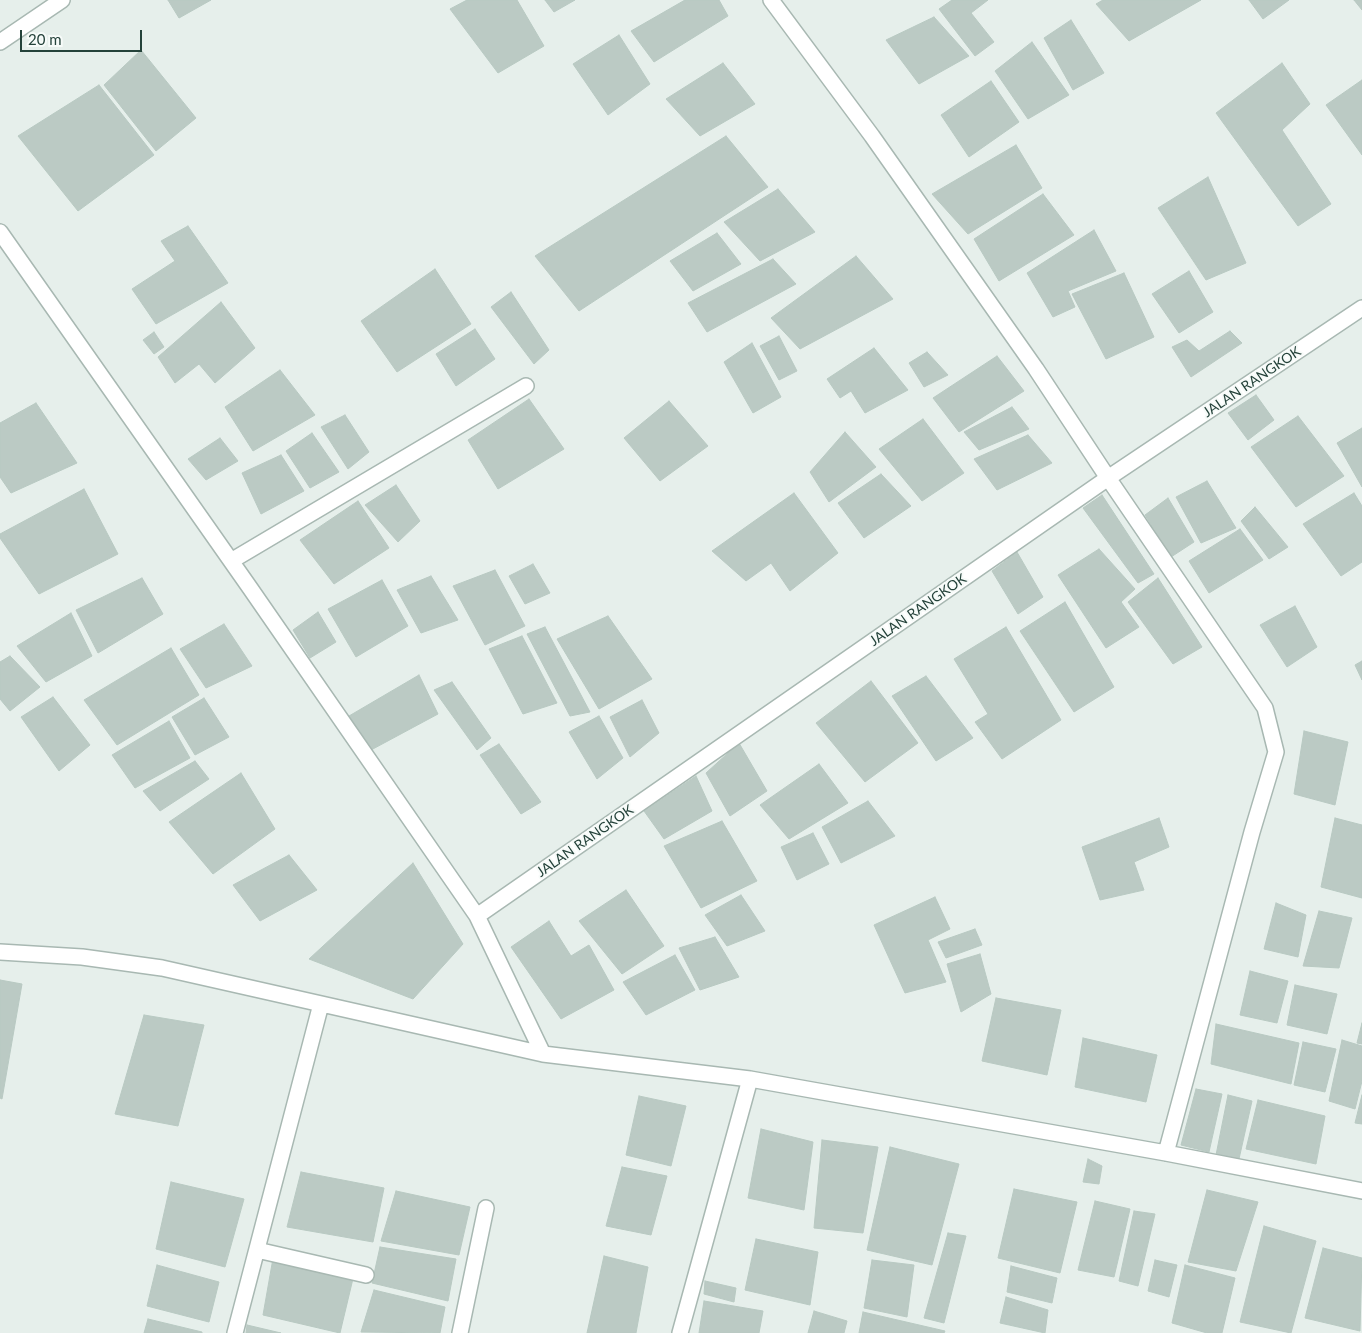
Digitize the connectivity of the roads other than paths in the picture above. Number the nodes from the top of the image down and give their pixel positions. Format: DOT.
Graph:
graph roads {
  1 [pos="62,0"];
  2 [pos="771,0"];
  3 [pos="0,42"];
  4 [pos="0,232"];
  5 [pos="1362,308"];
  6 [pos="526,386"];
  7 [pos="1108,478"];
  8 [pos="231,561"];
  9 [pos="477,916"];
  10 [pos="0,952"];
  11 [pos="321,1004"];
  12 [pos="543,1054"];
  13 [pos="750,1079"];
  14 [pos="1166,1153"];
  15 [pos="1362,1191"];
  16 [pos="486,1208"];
  17 [pos="257,1250"];
  18 [pos="366,1275"];
  19 [pos="235,1333"];
  20 [pos="460,1333"];
  21 [pos="680,1333"];
  1 -- 3 [label="street"];
  2 -- 7 [label="street"];
  4 -- 8 [label="street"];
  5 -- 7 [label="street, JALAN RANGKOK"];
  6 -- 8 [label="street"];
  7 -- 9 [label="street, JALAN RANGKOK"];
  7 -- 14 [label="street"];
  8 -- 9 [label="street"];
  9 -- 12 [label="street"];
  10 -- 11 [label="street"];
  11 -- 12 [label="street"];
  11 -- 17 [label="street"];
  12 -- 13 [label="street"];
  13 -- 14 [label="street"];
  13 -- 21 [label="street"];
  14 -- 15 [label="street"];
  16 -- 20 [label="street"];
  17 -- 18 [label="street"];
  17 -- 19 [label="street"];
}
